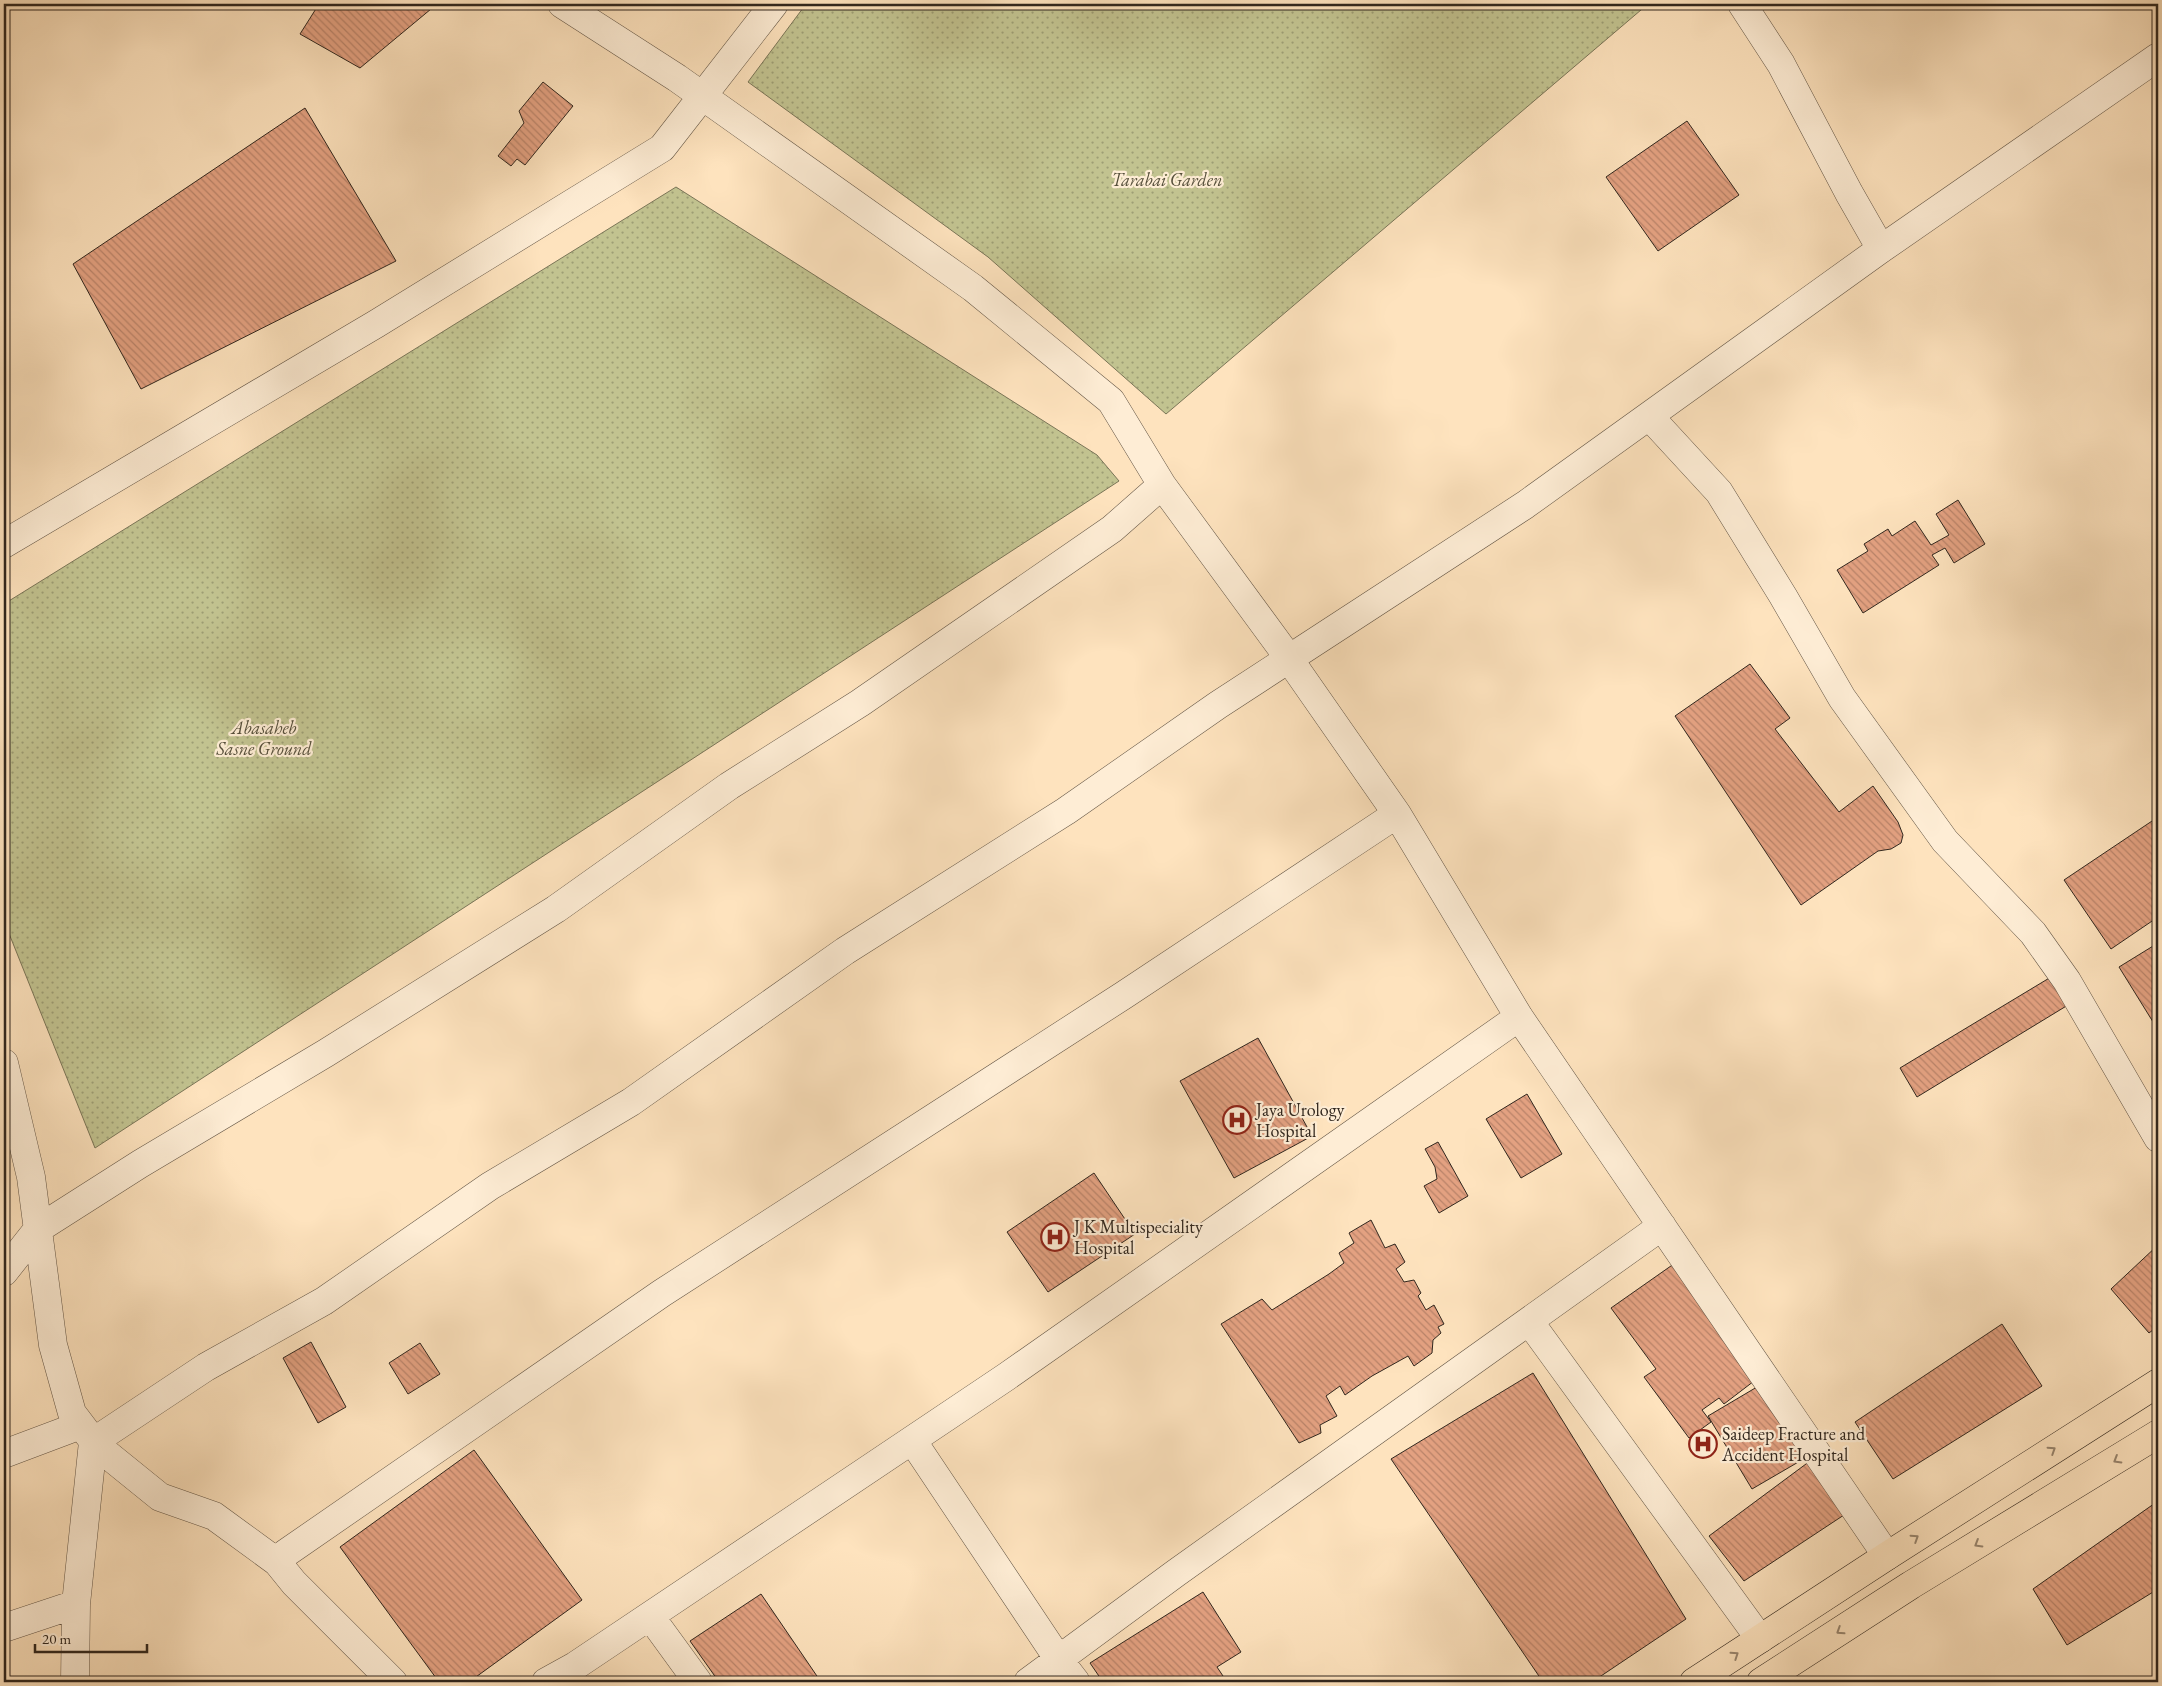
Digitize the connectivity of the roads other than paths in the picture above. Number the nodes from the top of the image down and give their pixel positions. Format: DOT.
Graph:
graph roads {
  1 [pos="562,4"];
  2 [pos="774,4"];
  3 [pos="1742,4"];
  4 [pos="2158,57"];
  5 [pos="702,96"];
  6 [pos="1881,249"];
  7 [pos="1649,416"];
  8 [pos="1162,485"];
  9 [pos="4,544"];
  10 [pos="1288,658"];
  11 [pos="1397,814"];
  12 [pos="1520,1017"];
  13 [pos="4,1063"];
  14 [pos="2158,1138"];
  15 [pos="1662,1226"];
  16 [pos="38,1229"];
  17 [pos="4,1272"];
  18 [pos="1529,1321"];
  19 [pos="2158,1383"];
  20 [pos="88,1433"];
  21 [pos="2158,1434"];
  22 [pos="912,1440"];
  23 [pos="4,1454"];
  24 [pos="1887,1556"];
  25 [pos="276,1562"];
  26 [pos="76,1604"];
  27 [pos="650,1616"];
  28 [pos="4,1628"];
  29 [pos="1760,1639"];
  30 [pos="1059,1660"];
  31 [pos="74,1682"];
  32 [pos="392,1682"];
  33 [pos="546,1682"];
  34 [pos="698,1682"];
  35 [pos="1028,1682"];
  36 [pos="1076,1682"];
  37 [pos="1694,1682"];
  38 [pos="1761,1682"];
  1 -- 5 [label="street"];
  2 -- 5 [label="street"];
  3 -- 6 [label="street"];
  4 -- 6 [label="street"];
  5 -- 8 [label="street"];
  5 -- 9 [label="street"];
  6 -- 7 [label="street"];
  7 -- 10 [label="street"];
  7 -- 14 [label="street"];
  8 -- 10 [label="street"];
  8 -- 16 [label="street"];
  10 -- 11 [label="street"];
  10 -- 20 [label="street"];
  11 -- 12 [label="street"];
  11 -- 25 [label="street"];
  12 -- 15 [label="street"];
  12 -- 22 [label="street"];
  13 -- 16 [label="street"];
  15 -- 18 [label="street"];
  15 -- 24 [label="street"];
  16 -- 17 [label="street"];
  16 -- 20 [label="street"];
  18 -- 29 [label="street"];
  18 -- 30 [label="street"];
  24 -- 19 [label="highway, one-way"];
  20 -- 23 [label="street"];
  20 -- 25 [label="street"];
  20 -- 26 [label="street"];
  21 -- 38 [label="highway, one-way"];
  22 -- 27 [label="street"];
  22 -- 30 [label="street"];
  24 -- 29 [label="highway"];
  25 -- 32 [label="street"];
  26 -- 28 [label="street"];
  26 -- 31 [label="street"];
  27 -- 33 [label="street"];
  27 -- 34 [label="street"];
  37 -- 29 [label="highway, one-way"];
  30 -- 35 [label="street"];
  30 -- 36 [label="street"];
}
